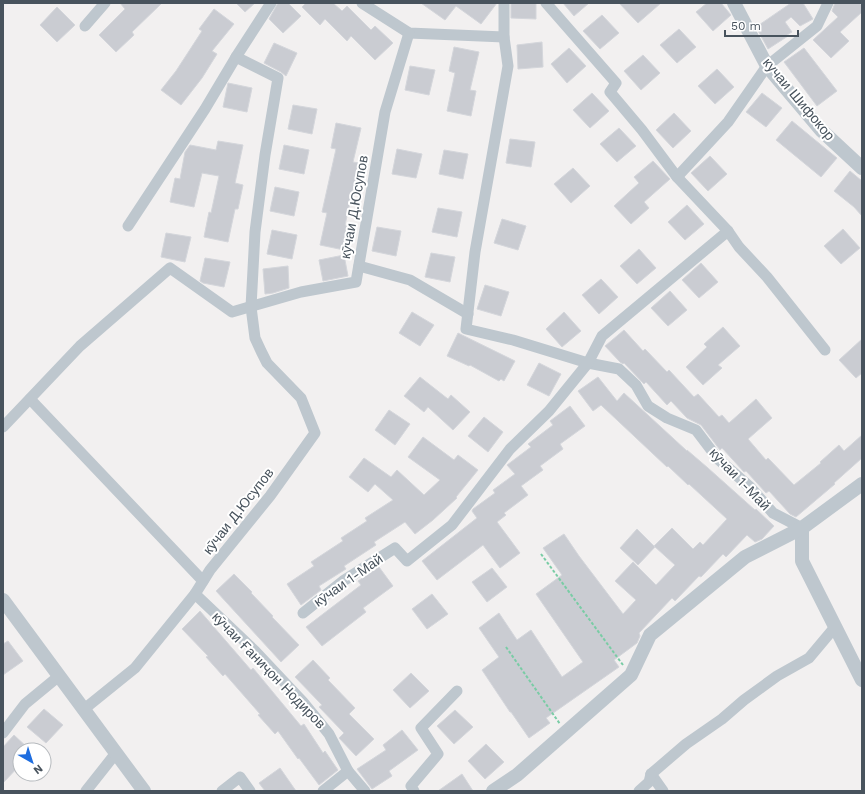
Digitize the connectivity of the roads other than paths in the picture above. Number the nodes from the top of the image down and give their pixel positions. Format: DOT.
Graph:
graph roads {
  1 [pos="105,3"];
  2 [pos="271,3"];
  3 [pos="362,3"];
  4 [pos="504,3"];
  5 [pos="734,3"];
  6 [pos="828,3"];
  7 [pos="547,4"];
  8 [pos="85,26"];
  9 [pos="408,33"];
  10 [pos="504,37"];
  11 [pos="236,56"];
  12 [pos="767,66"];
  13 [pos="862,168"];
  14 [pos="677,177"];
  15 [pos="128,226"];
  16 [pos="728,231"];
  17 [pos="359,266"];
  18 [pos="251,307"];
  19 [pos="468,314"];
  20 [pos="825,350"];
  21 [pos="588,362"];
  22 [pos="30,399"];
  23 [pos="3,427"];
  24 [pos="862,484"];
  25 [pos="802,528"];
  26 [pos="203,581"];
  27 [pos="195,594"];
  28 [pos="3,600"];
  29 [pos="303,614"];
  30 [pos="835,627"];
  31 [pos="59,676"];
  32 [pos="862,680"];
  33 [pos="457,691"];
  34 [pos="83,710"];
  35 [pos="3,733"];
  36 [pos="116,753"];
  37 [pos="348,771"];
  38 [pos="651,774"];
  39 [pos="86,791"];
  40 [pos="144,791"];
  41 [pos="222,791"];
  42 [pos="250,791"];
  43 [pos="323,791"];
  44 [pos="365,791"];
  45 [pos="414,791"];
  46 [pos="493,791"];
  47 [pos="638,791"];
  48 [pos="663,791"];
  1 -- 8 [label="street"];
  2 -- 11 [label="street"];
  3 -- 9 [label="street"];
  4 -- 10 [label="street"];
  5 -- 12 [label="street, кучаи Шифокор"];
  6 -- 12 [label="street"];
  7 -- 14 [label="street"];
  9 -- 10 [label="street"];
  9 -- 17 [label="street, кӯчаи Д.Юсупов"];
  10 -- 19 [label="street"];
  11 -- 15 [label="street"];
  11 -- 18 [label="street, кӯчаи Д.Юсупов"];
  12 -- 13 [label="street, кучаи Шифокор"];
  12 -- 14 [label="street"];
  14 -- 16 [label="street"];
  16 -- 20 [label="street"];
  16 -- 21 [label="street, кӯчаи 1-Май"];
  17 -- 18 [label="street, кӯчаи Д.Юсупов"];
  17 -- 19 [label="street"];
  18 -- 22 [label="street"];
  18 -- 26 [label="street, кӯчаи Д.Юсупов"];
  19 -- 21 [label="street, кӯчаи 1-Май"];
  21 -- 25 [label="street, кӯчаи 1-Май"];
  21 -- 29 [label="street, кӯчаи 1-Май"];
  22 -- 23 [label="street"];
  22 -- 26 [label="street"];
  24 -- 25 [label="street"];
  25 -- 30 [label="street"];
  25 -- 46 [label="street"];
  26 -- 27 [label="street, кӯчаи Д.Юсупов"];
  27 -- 34 [label="street, кӯчаи Д.Юсупов"];
  27 -- 37 [label="street, кӯчаи Ғаниҷон Нодиров"];
  28 -- 31 [label="street"];
  30 -- 32 [label="street"];
  30 -- 38 [label="street"];
  31 -- 34 [label="street"];
  31 -- 35 [label="street"];
  33 -- 45 [label="street"];
  34 -- 36 [label="street"];
  36 -- 39 [label="street"];
  36 -- 40 [label="street"];
  37 -- 43 [label="street"];
  37 -- 44 [label="street, кӯчаи Ғаниҷон Нодиров"];
  38 -- 47 [label="street"];
  38 -- 48 [label="street"];
  41 -- 42 [label="street"];
}
